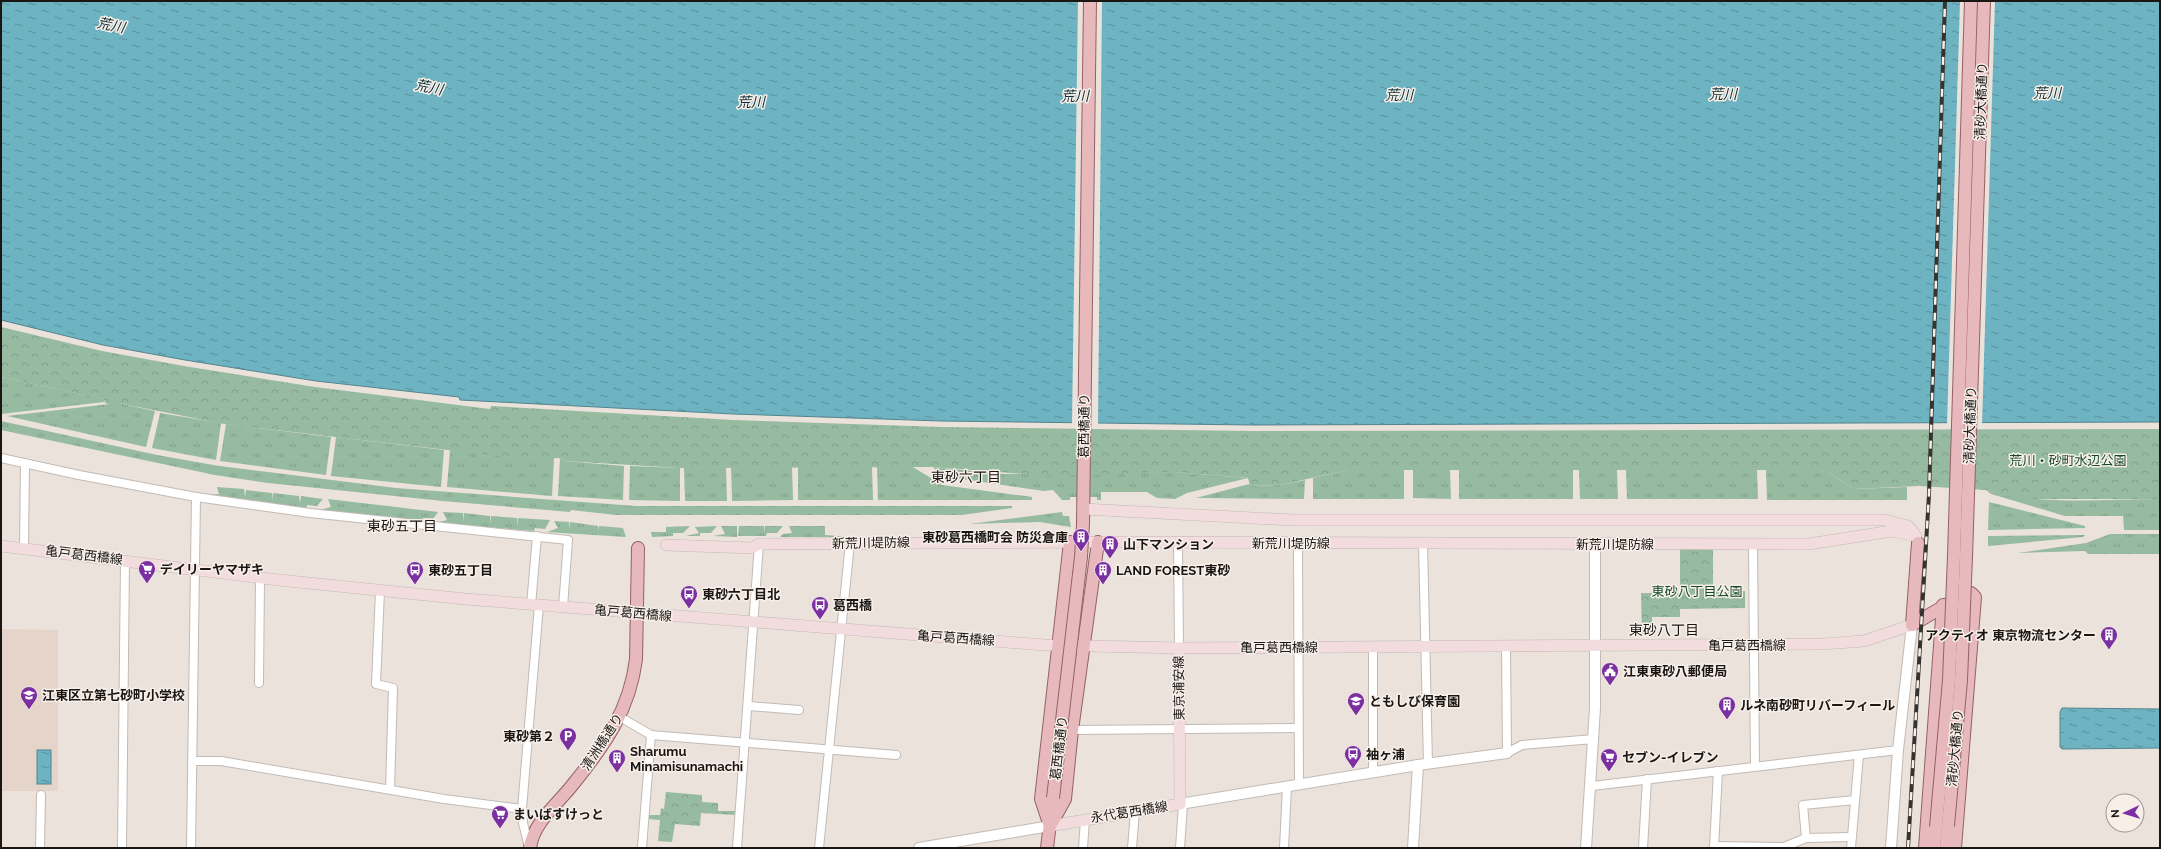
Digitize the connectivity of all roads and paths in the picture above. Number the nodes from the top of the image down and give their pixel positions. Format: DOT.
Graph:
graph roads {
  1 [pos="1090,1"];
  2 [pos="1971,1"];
  3 [pos="1984,1"];
  4 [pos="1,458"];
  5 [pos="25,463"];
  6 [pos="196,497"];
  7 [pos="1083,503"];
  8 [pos="537,536"];
  9 [pos="1917,540"];
  10 [pos="1070,542"];
  11 [pos="1098,542"];
  12 [pos="850,543"];
  13 [pos="1178,543"];
  14 [pos="1298,543"];
  15 [pos="1423,543"];
  16 [pos="759,544"];
  17 [pos="1595,544"];
  18 [pos="1753,544"];
  19 [pos="666,545"];
  20 [pos="1,546"];
  21 [pos="24,548"];
  22 [pos="638,548"];
  23 [pos="125,560"];
  24 [pos="194,570"];
  25 [pos="260,578"];
  26 [pos="380,591"];
  27 [pos="535,605"];
  28 [pos="1943,605"];
  29 [pos="563,607"];
  30 [pos="637,613"];
  31 [pos="754,622"];
  32 [pos="1912,625"];
  33 [pos="841,630"];
  34 [pos="1595,645"];
  35 [pos="1754,645"];
  36 [pos="1057,646"];
  37 [pos="1084,646"];
  38 [pos="1373,646"];
  39 [pos="1426,646"];
  40 [pos="1506,646"];
  41 [pos="1298,647"];
  42 [pos="1179,648"];
  43 [pos="259,683"];
  44 [pos="748,706"];
  45 [pos="799,710"];
  46 [pos="620,717"];
  47 [pos="1180,728"];
  48 [pos="1298,728"];
  49 [pos="1072,730"];
  50 [pos="651,735"];
  51 [pos="1594,739"];
  52 [pos="746,743"];
  53 [pos="829,750"];
  54 [pos="1898,750"];
  55 [pos="1507,753"];
  56 [pos="896,755"];
  57 [pos="1859,755"];
  58 [pos="192,761"];
  59 [pos="1423,764"];
  60 [pos="1755,766"];
  61 [pos="1718,771"];
  62 [pos="1373,773"];
  63 [pos="1647,779"];
  64 [pos="1299,784"];
  65 [pos="1592,786"];
  66 [pos="1287,787"];
  67 [pos="390,790"];
  68 [pos="42,795"];
  69 [pos="1855,800"];
  70 [pos="1181,804"];
  71 [pos="522,809"];
  72 [pos="1135,812"];
  73 [pos="1085,820"];
  74 [pos="1050,826"];
  75 [pos="1942,826"];
  76 [pos="1851,837"];
  77 [pos="1806,838"];
  78 [pos="1714,847"];
  79 [pos="40,848"];
  80 [pos="122,848"];
  81 [pos="191,848"];
  82 [pos="529,848"];
  83 [pos="642,848"];
  84 [pos="737,848"];
  85 [pos="819,848"];
  86 [pos="919,848"];
  87 [pos="1047,848"];
  88 [pos="1083,848"];
  89 [pos="1132,848"];
  90 [pos="1180,848"];
  91 [pos="1284,848"];
  92 [pos="1413,848"];
  93 [pos="1586,848"];
  94 [pos="1643,848"];
  95 [pos="1851,848"];
  96 [pos="1891,848"];
  97 [pos="1925,848"];
  98 [pos="1934,848"];
  99 [pos="1946,848"];
  100 [pos="1955,848"];
  1 -- 7 [label="main road, 葛西橋通り"];
  2 -- 75 [label="main road, 清砂大橋通り, bridge"];
  3 -- 75 [label="main road, 清砂大橋通り, bridge"];
  4 -- 5 [label="street"];
  5 -- 6 [label="street"];
  5 -- 21 [label="street"];
  6 -- 8 [label="street"];
  6 -- 24 [label="street"];
  7 -- 9 [label="main road, 新荒川堤防線"];
  7 -- 74 [label="main road, 葛西橋通り, bridge"];
  8 -- 27 [label="street"];
  8 -- 29 [label="street"];
  9 -- 18 [label="main road, 新荒川堤防線"];
  9 -- 32 [label="main road"];
  10 -- 11 [label="main road, 新荒川堤防線"];
  10 -- 12 [label="main road, 新荒川堤防線"];
  10 -- 36 [label="main road"];
  11 -- 13 [label="main road, 新荒川堤防線"];
  11 -- 37 [label="main road"];
  12 -- 16 [label="main road, 新荒川堤防線"];
  12 -- 33 [label="street"];
  13 -- 14 [label="main road, 新荒川堤防線"];
  13 -- 42 [label="street"];
  14 -- 15 [label="main road, 新荒川堤防線"];
  14 -- 41 [label="street"];
  15 -- 17 [label="main road, 新荒川堤防線"];
  15 -- 39 [label="street"];
  16 -- 19 [label="main road, 新荒川堤防線"];
  16 -- 31 [label="street"];
  17 -- 18 [label="main road, 新荒川堤防線"];
  17 -- 34 [label="street"];
  18 -- 35 [label="street"];
  20 -- 21 [label="main road, 亀戸葛西橋線"];
  21 -- 23 [label="main road, 亀戸葛西橋線"];
  22 -- 30 [label="main road, 清洲橋通り"];
  23 -- 24 [label="main road, 亀戸葛西橋線"];
  23 -- 80 [label="street"];
  24 -- 25 [label="main road, 亀戸葛西橋線"];
  24 -- 58 [label="street"];
  25 -- 26 [label="main road, 亀戸葛西橋線"];
  25 -- 43 [label="street"];
  26 -- 27 [label="main road, 亀戸葛西橋線"];
  26 -- 67 [label="street"];
  27 -- 29 [label="main road, 亀戸葛西橋線"];
  27 -- 71 [label="street"];
  28 -- 32 [label="main road"];
  28 -- 97 [label="main road"];
  28 -- 100 [label="main road"];
  29 -- 30 [label="main road, 亀戸葛西橋線"];
  30 -- 31 [label="main road, 亀戸葛西橋線"];
  30 -- 46 [label="main road, 清洲橋通り"];
  31 -- 33 [label="main road, 亀戸葛西橋線"];
  31 -- 44 [label="street"];
  32 -- 35 [label="main road, 亀戸葛西橋線"];
  32 -- 54 [label="street"];
  33 -- 36 [label="main road, 亀戸葛西橋線"];
  33 -- 53 [label="street"];
  34 -- 35 [label="main road, 亀戸葛西橋線"];
  34 -- 40 [label="main road, 亀戸葛西橋線"];
  34 -- 51 [label="street"];
  35 -- 60 [label="street"];
  36 -- 37 [label="main road, 亀戸葛西橋線"];
  36 -- 74 [label="main road"];
  37 -- 42 [label="main road, 亀戸葛西橋線"];
  37 -- 49 [label="main road"];
  38 -- 39 [label="main road, 亀戸葛西橋線"];
  38 -- 41 [label="main road, 亀戸葛西橋線"];
  38 -- 62 [label="street"];
  39 -- 40 [label="main road, 亀戸葛西橋線"];
  39 -- 59 [label="street"];
  40 -- 55 [label="street"];
  41 -- 42 [label="main road, 亀戸葛西橋線"];
  41 -- 48 [label="street"];
  42 -- 47 [label="main road, 東京浦安線"];
  44 -- 45 [label="street"];
  44 -- 52 [label="street"];
  46 -- 50 [label="street"];
  46 -- 82 [label="main road, 清洲橋通り"];
  47 -- 48 [label="street"];
  47 -- 49 [label="street"];
  47 -- 70 [label="main road, 永代葛西橋線"];
  48 -- 64 [label="street"];
  49 -- 74 [label="main road"];
  50 -- 52 [label="street"];
  50 -- 83 [label="street"];
  51 -- 55 [label="street"];
  51 -- 65 [label="street"];
  52 -- 53 [label="street"];
  52 -- 84 [label="street"];
  53 -- 56 [label="street"];
  53 -- 85 [label="street"];
  54 -- 57 [label="street"];
  54 -- 96 [label="street"];
  55 -- 59 [label="street"];
  57 -- 60 [label="street"];
  57 -- 69 [label="street"];
  58 -- 67 [label="street"];
  58 -- 81 [label="street"];
  59 -- 62 [label="street"];
  59 -- 92 [label="street"];
  60 -- 61 [label="street"];
  61 -- 63 [label="street"];
  61 -- 78 [label="street"];
  62 -- 64 [label="street"];
  63 -- 65 [label="street"];
  63 -- 94 [label="street"];
  64 -- 66 [label="street"];
  65 -- 93 [label="street"];
  66 -- 70 [label="street"];
  66 -- 91 [label="street"];
  67 -- 71 [label="street"];
  68 -- 79 [label="street"];
  69 -- 76 [label="street"];
  69 -- 77 [label="street"];
  70 -- 72 [label="main road, 永代葛西橋線"];
  70 -- 90 [label="street"];
  71 -- 82 [label="street"];
  72 -- 73 [label="main road, 永代葛西橋線"];
  72 -- 89 [label="street"];
  73 -- 74 [label="main road, 永代葛西橋線"];
  73 -- 88 [label="street"];
  74 -- 86 [label="street"];
  74 -- 87 [label="main road, 葛西橋通り"];
  75 -- 98 [label="main road, 清砂大橋通り"];
  75 -- 99 [label="main road, 清砂大橋通り"];
  76 -- 77 [label="street"];
  76 -- 95 [label="street"];
  77 -- 78 [label="street"];
}
